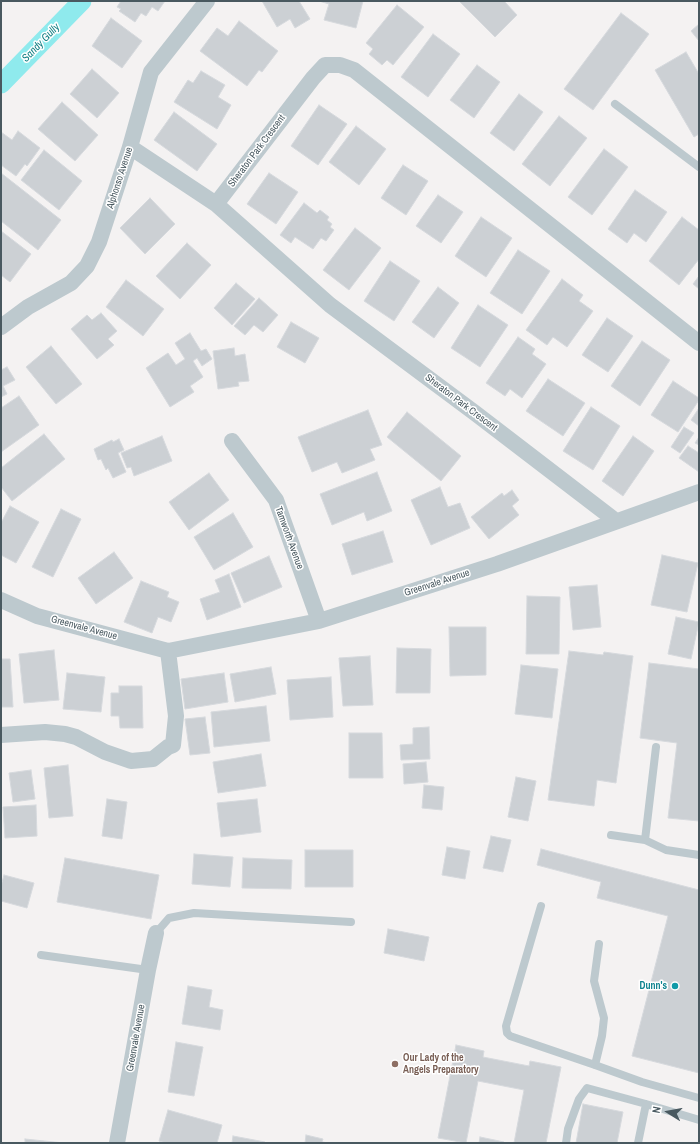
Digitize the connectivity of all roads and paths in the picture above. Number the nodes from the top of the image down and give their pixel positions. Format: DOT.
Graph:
graph roads {
  1 [pos="207,1"];
  2 [pos="615,104"];
  3 [pos="130,147"];
  4 [pos="699,167"];
  5 [pos="216,204"];
  6 [pos="1,327"];
  7 [pos="699,343"];
  8 [pos="232,441"];
  9 [pos="699,492"];
  10 [pos="616,521"];
  11 [pos="1,600"];
  12 [pos="319,621"];
  13 [pos="168,651"];
  14 [pos="1,735"];
  15 [pos="656,747"];
  16 [pos="611,835"];
  17 [pos="645,840"];
  18 [pos="699,855"];
  19 [pos="541,906"];
  20 [pos="351,922"];
  21 [pos="156,933"];
  22 [pos="599,944"];
  23 [pos="41,955"];
  24 [pos="148,970"];
  25 [pos="594,1065"];
  26 [pos="699,1098"];
  27 [pos="646,1104"];
  28 [pos="699,1120"];
  29 [pos="116,1143"];
  30 [pos="566,1143"];
  31 [pos="638,1143"];
  1 -- 3 [label="street, Alphonso Avenue"];
  2 -- 4 [label="lane"];
  3 -- 5 [label="street"];
  3 -- 6 [label="street, Alphonso Avenue"];
  5 -- 7 [label="street, Sheraton Park Crescent"];
  5 -- 10 [label="street, Sheraton Park Crescent"];
  8 -- 12 [label="street, Tamworth Avenue"];
  9 -- 10 [label="street, Greenvale Avenue"];
  10 -- 12 [label="street, Greenvale Avenue"];
  11 -- 13 [label="street, Greenvale Avenue"];
  12 -- 13 [label="street, Greenvale Avenue"];
  13 -- 14 [label="street"];
  15 -- 17 [label="lane"];
  16 -- 17 [label="lane"];
  17 -- 18 [label="lane"];
  19 -- 25 [label="lane"];
  20 -- 21 [label="lane"];
  21 -- 24 [label="street, Greenvale Avenue"];
  22 -- 25 [label="lane"];
  23 -- 24 [label="lane"];
  24 -- 29 [label="street, Greenvale Avenue"];
  25 -- 26 [label="lane"];
  27 -- 28 [label="lane"];
  27 -- 30 [label="lane"];
  27 -- 31 [label="lane"];
}
